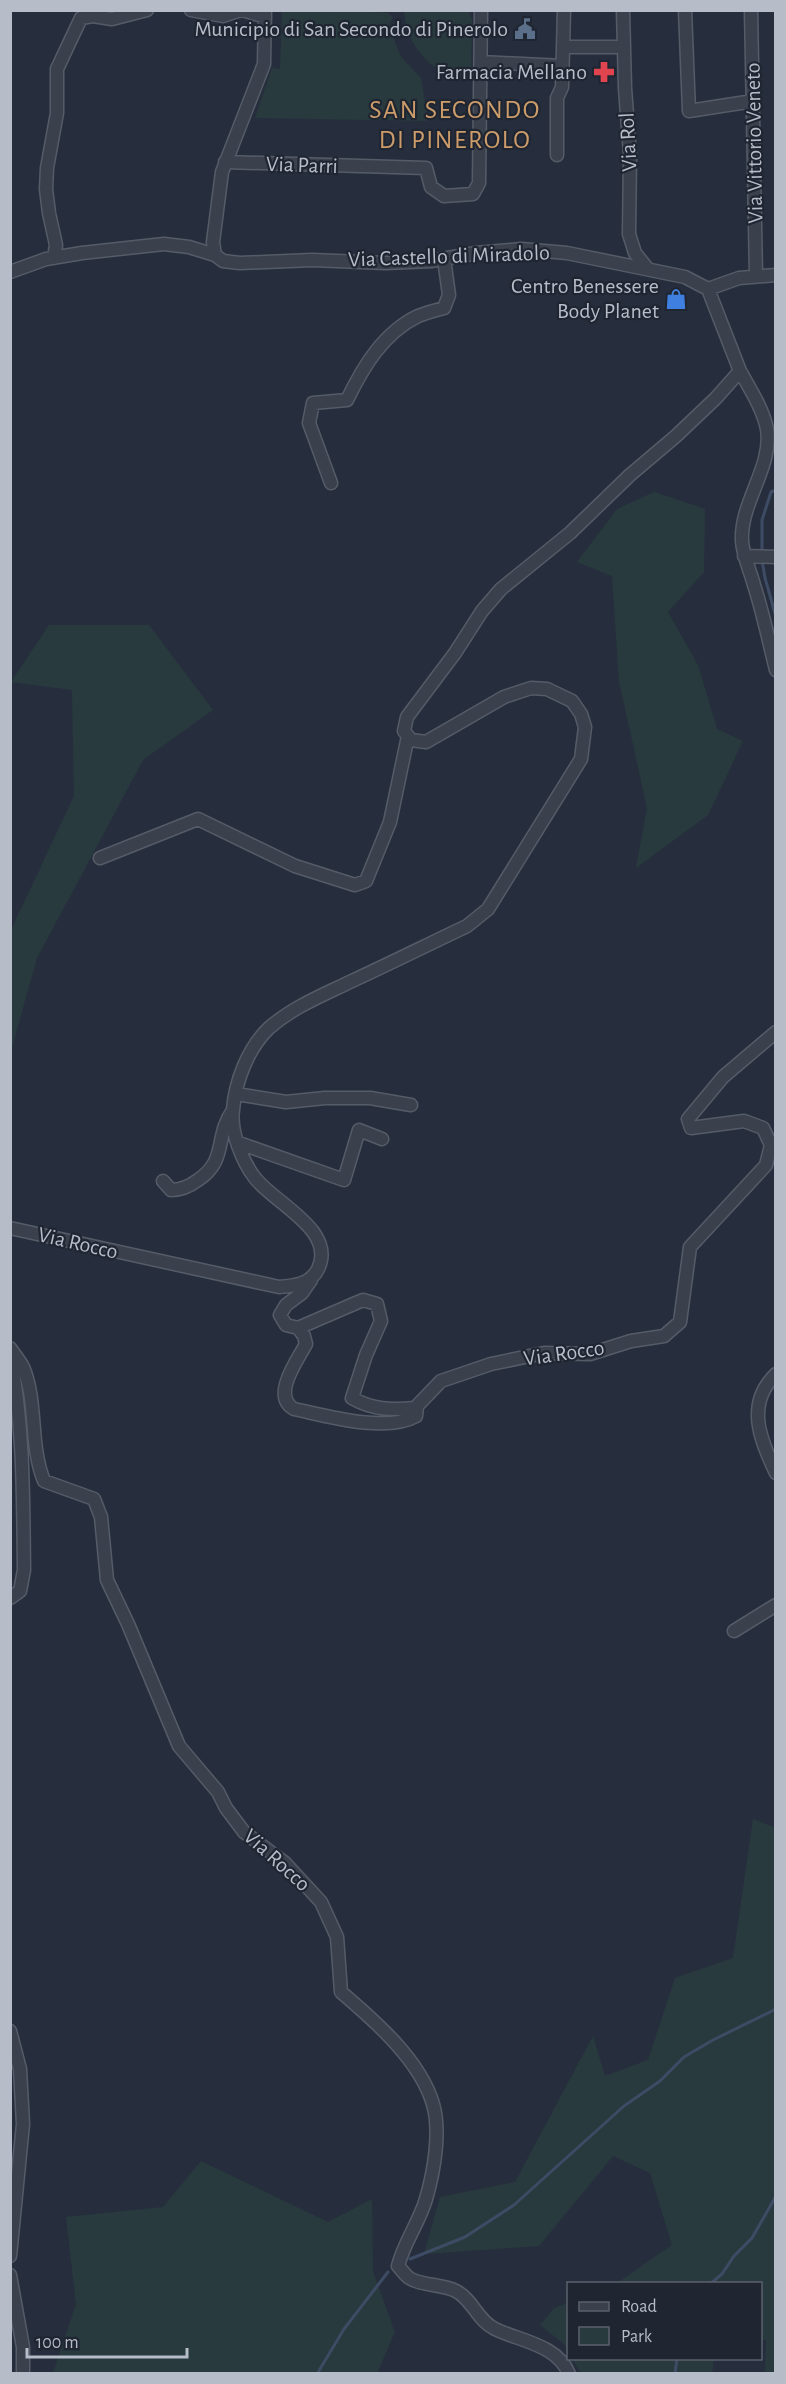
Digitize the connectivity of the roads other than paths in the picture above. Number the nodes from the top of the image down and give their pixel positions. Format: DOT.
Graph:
graph roads {
  1 [pos="147,10"];
  2 [pos="242,10"];
  3 [pos="481,10"];
  4 [pos="564,10"];
  5 [pos="623,10"];
  6 [pos="685,10"];
  7 [pos="751,10"];
  8 [pos="193,11"];
  9 [pos="265,14"];
  10 [pos="563,47"];
  11 [pos="624,47"];
  12 [pos="481,62"];
  13 [pos="562,66"];
  14 [pos="753,101"];
  15 [pos="557,155"];
  16 [pos="225,162"];
  17 [pos="215,255"];
  18 [pos="54,258"];
  19 [pos="444,259"];
  20 [pos="647,268"];
  21 [pos="10,272"];
  22 [pos="776,275"];
  23 [pos="756,276"];
  24 [pos="708,289"];
  25 [pos="740,371"];
  26 [pos="331,483"];
  27 [pos="747,556"];
  28 [pos="772,557"];
  29 [pos="776,670"];
  30 [pos="408,736"];
  31 [pos="100,858"];
  32 [pos="776,1032"];
  33 [pos="236,1094"];
  34 [pos="411,1105"];
  35 [pos="233,1110"];
  36 [pos="382,1139"];
  37 [pos="239,1143"];
  38 [pos="163,1181"];
  39 [pos="10,1228"];
  40 [pos="317,1270"];
  41 [pos="298,1328"];
  42 [pos="10,1348"];
  43 [pos="10,1354"];
  44 [pos="776,1374"];
  45 [pos="417,1407"];
  46 [pos="776,1473"];
  47 [pos="10,1598"];
  48 [pos="776,1605"];
  49 [pos="734,1631"];
  50 [pos="10,2031"];
  51 [pos="10,2256"];
  52 [pos="10,2275"];
  53 [pos="23,2373"];
  54 [pos="569,2373"];
  1 -- 18 [label="street"];
  2 -- 8 [label="street"];
  2 -- 9 [label="street"];
  3 -- 12 [label="street"];
  4 -- 10 [label="street"];
  5 -- 11 [label="street, Via Rol"];
  6 -- 14 [label="street"];
  7 -- 14 [label="street, Via Vittorio Veneto"];
  9 -- 16 [label="street"];
  10 -- 11 [label="street"];
  10 -- 13 [label="street"];
  11 -- 20 [label="street, Via Rol"];
  12 -- 13 [label="street"];
  12 -- 16 [label="street, Via Parri"];
  13 -- 15 [label="street"];
  14 -- 23 [label="street, Via Vittorio Veneto"];
  16 -- 17 [label="street"];
  17 -- 18 [label="street, Via Castello di Miradolo"];
  17 -- 19 [label="street, Via Castello di Miradolo"];
  18 -- 21 [label="street, Via Castello di Miradolo"];
  19 -- 20 [label="street, Via Castello di Miradolo"];
  19 -- 26 [label="street"];
  20 -- 24 [label="street, Via Castello di Miradolo"];
  22 -- 23 [label="street"];
  23 -- 24 [label="street"];
  24 -- 25 [label="street"];
  25 -- 27 [label="street"];
  25 -- 30 [label="street"];
  27 -- 28 [label="street"];
  27 -- 29 [label="street"];
  30 -- 31 [label="street"];
  30 -- 33 [label="street"];
  32 -- 45 [label="street, Via Rocco"];
  33 -- 34 [label="street"];
  33 -- 35 [label="street"];
  35 -- 37 [label="street"];
  35 -- 38 [label="street"];
  36 -- 37 [label="street"];
  37 -- 40 [label="street"];
  39 -- 40 [label="street, Via Rocco"];
  40 -- 41 [label="street"];
  41 -- 45 [label="street, Via Rocco"];
  41 -- 45 [label="street"];
  42 -- 54 [label="street, Via Rocco"];
  43 -- 47 [label="street"];
  44 -- 46 [label="street"];
  48 -- 49 [label="street"];
  50 -- 51 [label="street"];
  52 -- 53 [label="street"];
}
